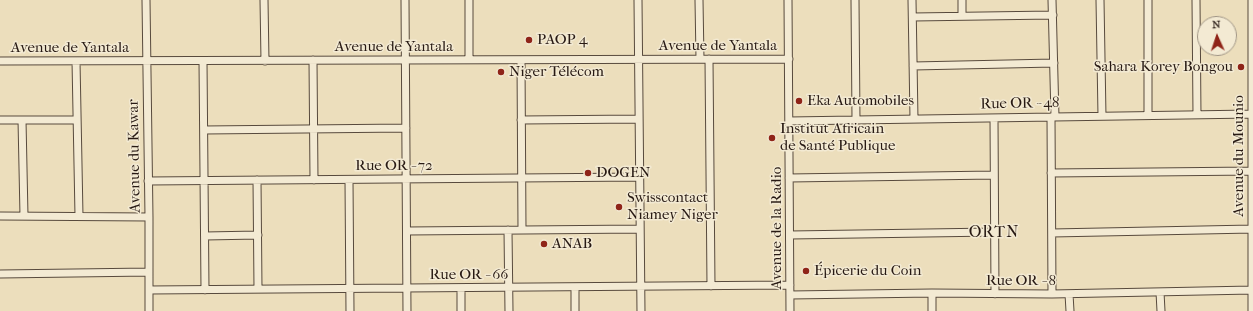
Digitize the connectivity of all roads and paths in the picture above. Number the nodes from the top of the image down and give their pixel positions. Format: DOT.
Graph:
graph roads {
  1 [pos="146,0"];
  2 [pos="264,0"];
  3 [pos="405,0"];
  4 [pos="469,0"];
  5 [pos="638,0"];
  6 [pos="699,0"];
  7 [pos="788,0"];
  8 [pos="855,0"];
  9 [pos="912,0"];
  10 [pos="962,0"];
  11 [pos="1052,0"];
  12 [pos="1100,0"];
  13 [pos="1148,0"];
  14 [pos="1196,0"];
  15 [pos="1252,0"];
  16 [pos="1052,15"];
  17 [pos="962,16"];
  18 [pos="912,17"];
  19 [pos="709,59"];
  20 [pos="789,59"];
  21 [pos="313,60"];
  22 [pos="406,60"];
  23 [pos="469,60"];
  24 [pos="521,60"];
  25 [pos="639,60"];
  26 [pos="700,60"];
  27 [pos="0,61"];
  28 [pos="76,61"];
  29 [pos="146,61"];
  30 [pos="203,61"];
  31 [pos="265,61"];
  32 [pos="1054,63"];
  33 [pos="913,66"];
  34 [pos="1252,72"];
  35 [pos="1252,114"];
  36 [pos="1148,115"];
  37 [pos="1197,115"];
  38 [pos="1102,116"];
  39 [pos="1053,117"];
  40 [pos="994,118"];
  41 [pos="639,119"];
  42 [pos="914,119"];
  43 [pos="0,120"];
  44 [pos="22,120"];
  45 [pos="77,120"];
  46 [pos="521,120"];
  47 [pos="789,120"];
  48 [pos="856,120"];
  49 [pos="406,128"];
  50 [pos="314,129"];
  51 [pos="204,130"];
  52 [pos="1253,133"];
  53 [pos="1253,171"];
  54 [pos="1051,174"];
  55 [pos="994,175"];
  56 [pos="521,178"];
  57 [pos="640,178"];
  58 [pos="789,178"];
  59 [pos="406,179"];
  60 [pos="257,180"];
  61 [pos="314,180"];
  62 [pos="349,180"];
  63 [pos="148,181"];
  64 [pos="204,181"];
  65 [pos="1253,204"];
  66 [pos="0,216"];
  67 [pos="24,216"];
  68 [pos="79,216"];
  69 [pos="149,217"];
  70 [pos="640,229"];
  71 [pos="1252,229"];
  72 [pos="508,230"];
  73 [pos="522,230"];
  74 [pos="407,231"];
  75 [pos="994,232"];
  76 [pos="1052,233"];
  77 [pos="258,235"];
  78 [pos="790,235"];
  79 [pos="205,236"];
  80 [pos="149,272"];
  81 [pos="0,274"];
  82 [pos="1253,285"];
  83 [pos="640,286"];
  84 [pos="711,286"];
  85 [pos="790,286"];
  86 [pos="574,287"];
  87 [pos="407,288"];
  88 [pos="461,288"];
  89 [pos="509,288"];
  90 [pos="258,289"];
  91 [pos="350,289"];
  92 [pos="149,290"];
  93 [pos="205,290"];
  94 [pos="1160,292"];
  95 [pos="932,294"];
  96 [pos="995,294"];
  97 [pos="1052,294"];
  98 [pos="1069,294"];
  99 [pos="790,295"];
  100 [pos="149,311"];
  101 [pos="350,311"];
  102 [pos="407,311"];
  103 [pos="461,311"];
  104 [pos="509,311"];
  105 [pos="575,311"];
  106 [pos="641,311"];
  107 [pos="790,311"];
  108 [pos="932,311"];
  109 [pos="1070,311"];
  110 [pos="1160,311"];
  111 [pos="1252,311"];
  1 -- 29 [label="street, Avenue du Kawar"];
  2 -- 31 [label="street"];
  3 -- 22 [label="street"];
  4 -- 23 [label="street"];
  5 -- 25 [label="street"];
  6 -- 26 [label="street"];
  7 -- 20 [label="street, Avenue de la Radio"];
  8 -- 48 [label="street"];
  9 -- 18 [label="street"];
  10 -- 17 [label="street"];
  11 -- 16 [label="street"];
  12 -- 38 [label="street"];
  13 -- 36 [label="street"];
  14 -- 37 [label="street"];
  15 -- 34 [label="street, Avenue du Mounio"];
  16 -- 17 [label="street"];
  16 -- 32 [label="street"];
  17 -- 18 [label="street"];
  18 -- 33 [label="street"];
  19 -- 20 [label="street, Avenue de Yantala"];
  19 -- 26 [label="street, Avenue de Yantala"];
  19 -- 84 [label="street"];
  20 -- 47 [label="street, Avenue de la Radio"];
  21 -- 22 [label="street, Avenue de Yantala"];
  21 -- 31 [label="street, Avenue de Yantala"];
  21 -- 50 [label="street"];
  22 -- 23 [label="street, Avenue de Yantala"];
  22 -- 49 [label="street"];
  23 -- 24 [label="street, Avenue de Yantala"];
  24 -- 25 [label="street, Avenue de Yantala"];
  24 -- 46 [label="street"];
  25 -- 26 [label="street, Avenue de Yantala"];
  25 -- 41 [label="street"];
  27 -- 28 [label="street, Avenue de Yantala"];
  28 -- 29 [label="street, Avenue de Yantala"];
  28 -- 45 [label="street"];
  29 -- 30 [label="street, Avenue de Yantala"];
  29 -- 63 [label="street, Avenue du Kawar"];
  30 -- 31 [label="street, Avenue de Yantala"];
  30 -- 51 [label="street"];
  32 -- 33 [label="street"];
  32 -- 39 [label="street"];
  33 -- 42 [label="street"];
  34 -- 35 [label="street, Avenue du Mounio"];
  35 -- 37 [label="street, Rue OR - 48"];
  35 -- 52 [label="street, Avenue du Mounio"];
  36 -- 37 [label="street, Rue OR - 48"];
  36 -- 38 [label="street, Rue OR - 48"];
  38 -- 39 [label="street, Rue OR - 48"];
  39 -- 40 [label="street, Rue OR - 48"];
  39 -- 54 [label="street"];
  40 -- 42 [label="street, Rue OR - 48"];
  40 -- 55 [label="street"];
  41 -- 46 [label="street"];
  41 -- 57 [label="street"];
  42 -- 48 [label="street, Rue OR - 48"];
  43 -- 44 [label="street"];
  44 -- 45 [label="street"];
  44 -- 67 [label="street"];
  45 -- 68 [label="street"];
  46 -- 56 [label="street"];
  47 -- 48 [label="street, Rue OR - 48"];
  47 -- 58 [label="street, Avenue de la Radio"];
  49 -- 50 [label="street"];
  49 -- 59 [label="street"];
  50 -- 51 [label="street"];
  50 -- 61 [label="street"];
  51 -- 64 [label="street"];
  52 -- 53 [label="street, Avenue du Mounio"];
  53 -- 54 [label="street"];
  53 -- 65 [label="street, Avenue du Mounio"];
  54 -- 76 [label="street"];
  55 -- 58 [label="street"];
  55 -- 75 [label="street"];
  56 -- 57 [label="street, Rue OR - 72"];
  56 -- 59 [label="street, Rue OR - 72"];
  56 -- 73 [label="street"];
  57 -- 70 [label="street"];
  58 -- 78 [label="street, Avenue de la Radio"];
  59 -- 62 [label="street, Rue OR - 72"];
  59 -- 74 [label="street"];
  60 -- 61 [label="street, Rue OR - 72"];
  60 -- 64 [label="street, Rue OR - 72"];
  60 -- 77 [label="street"];
  61 -- 62 [label="street, Rue OR - 72"];
  62 -- 91 [label="street"];
  63 -- 64 [label="street, Rue OR - 72"];
  63 -- 69 [label="street, Avenue du Kawar"];
  64 -- 79 [label="street"];
  65 -- 71 [label="street, Avenue du Mounio"];
  66 -- 67 [label="street"];
  67 -- 68 [label="street"];
  68 -- 69 [label="street"];
  69 -- 80 [label="street, Avenue du Kawar"];
  70 -- 73 [label="street"];
  70 -- 83 [label="street"];
  71 -- 76 [label="street"];
  71 -- 82 [label="street, Avenue du Mounio"];
  72 -- 73 [label="street"];
  72 -- 74 [label="street"];
  72 -- 89 [label="street"];
  74 -- 87 [label="street"];
  75 -- 78 [label="street"];
  75 -- 96 [label="street"];
  76 -- 97 [label="street"];
  77 -- 79 [label="street"];
  77 -- 90 [label="street"];
  78 -- 85 [label="street, Avenue de la Radio"];
  79 -- 93 [label="street"];
  80 -- 81 [label="street"];
  80 -- 92 [label="street, Avenue du Kawar"];
  82 -- 94 [label="street, Rue OR - 8"];
  82 -- 111 [label="street, Avenue du Mounio"];
  83 -- 84 [label="street, Rue OR - 66"];
  83 -- 86 [label="street, Rue OR - 66"];
  83 -- 106 [label="street"];
  84 -- 85 [label="street, Rue OR - 66"];
  85 -- 99 [label="street, Avenue de la Radio"];
  86 -- 89 [label="street, Rue OR - 66"];
  86 -- 105 [label="street"];
  87 -- 88 [label="street, Rue OR - 66"];
  87 -- 91 [label="street, Rue OR - 66"];
  87 -- 102 [label="street"];
  88 -- 89 [label="street, Rue OR - 66"];
  88 -- 103 [label="street"];
  89 -- 104 [label="street"];
  90 -- 91 [label="street, Rue OR - 66"];
  90 -- 93 [label="street, Rue OR - 66"];
  91 -- 101 [label="street"];
  92 -- 93 [label="street, Rue OR - 66"];
  92 -- 100 [label="street, Avenue du Kawar"];
  94 -- 98 [label="street, Rue OR - 8"];
  94 -- 110 [label="street"];
  95 -- 96 [label="street, Rue OR - 8"];
  95 -- 99 [label="street, Rue OR - 8"];
  95 -- 108 [label="street"];
  96 -- 97 [label="street, Rue OR - 8"];
  97 -- 98 [label="street, Rue OR - 8"];
  98 -- 109 [label="street"];
  99 -- 107 [label="street, Avenue de la Radio"];
}
